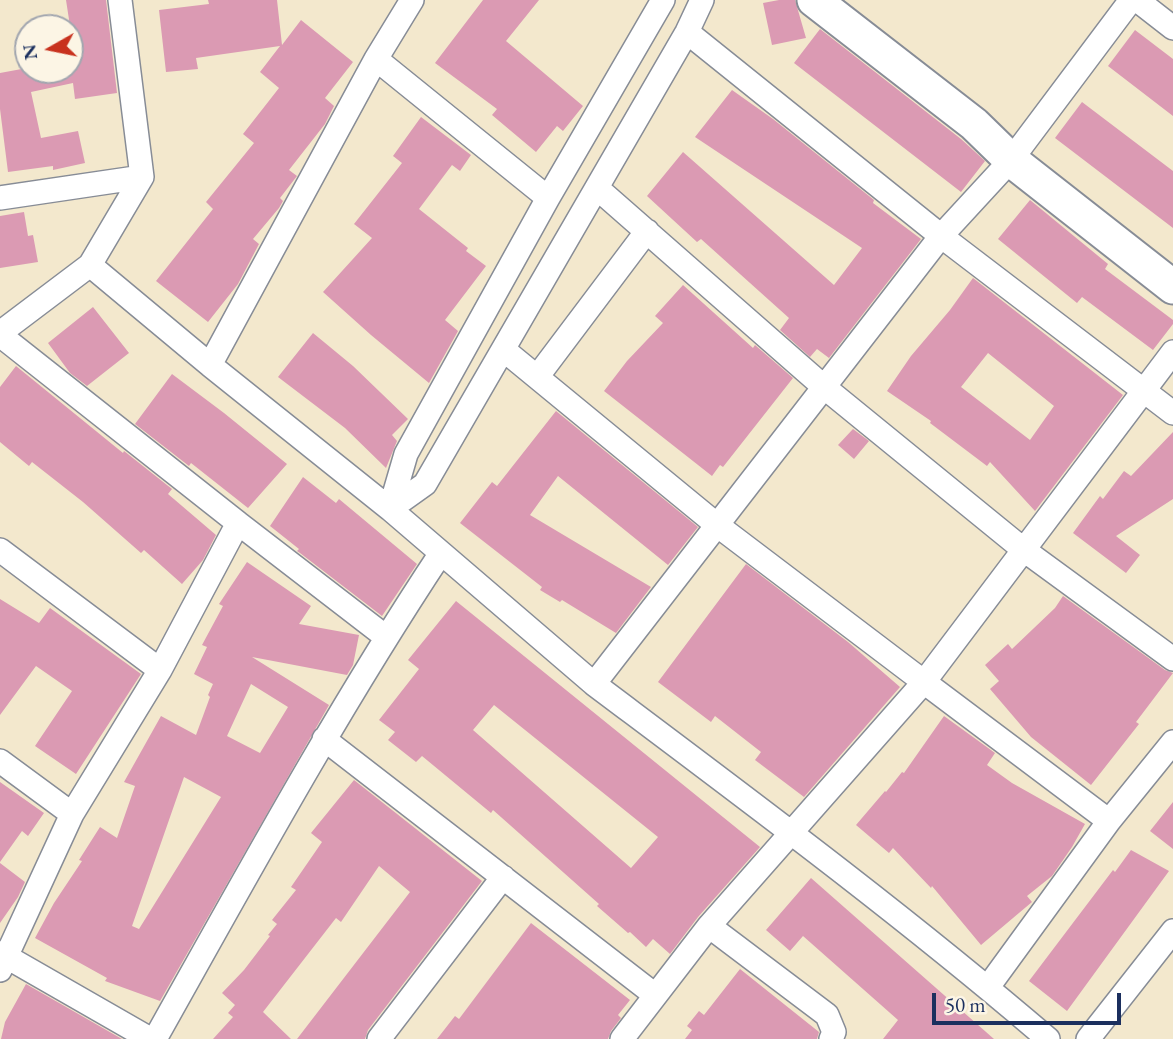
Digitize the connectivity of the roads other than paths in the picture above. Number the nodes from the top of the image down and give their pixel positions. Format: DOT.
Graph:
graph roads {
  1 [pos="120,0"];
  2 [pos="412,0"];
  3 [pos="663,0"];
  4 [pos="702,0"];
  5 [pos="814,0"];
  6 [pos="1131,0"];
  7 [pos="1137,0"];
  8 [pos="1173,28"];
  9 [pos="687,32"];
  10 [pos="376,59"];
  11 [pos="1011,160"];
  12 [pos="142,177"];
  13 [pos="597,188"];
  14 [pos="0,198"];
  15 [pos="548,198"];
  16 [pos="647,231"];
  17 [pos="941,236"];
  18 [pos="90,265"];
  19 [pos="1173,287"];
  20 [pos="0,334"];
  21 [pos="504,350"];
  22 [pos="1173,352"];
  23 [pos="210,365"];
  24 [pos="537,377"];
  25 [pos="824,387"];
  26 [pos="1144,390"];
  27 [pos="1173,413"];
  28 [pos="390,509"];
  29 [pos="238,523"];
  30 [pos="717,525"];
  31 [pos="0,550"];
  32 [pos="1024,550"];
  33 [pos="441,553"];
  34 [pos="386,637"];
  35 [pos="1173,659"];
  36 [pos="160,670"];
  37 [pos="924,682"];
  38 [pos="594,684"];
  39 [pos="324,739"];
  40 [pos="1173,742"];
  41 [pos="0,761"];
  42 [pos="72,814"];
  43 [pos="1110,821"];
  44 [pos="791,832"];
  45 [pos="503,877"];
  46 [pos="709,926"];
  47 [pos="1173,931"];
  48 [pos="2,960"];
  49 [pos="988,987"];
  50 [pos="655,995"];
  51 [pos="152,1039"];
  52 [pos="379,1039"];
  53 [pos="622,1039"];
  54 [pos="831,1039"];
  55 [pos="1048,1039"];
  56 [pos="1088,1039"];
  1 -- 12 [label="street"];
  2 -- 10 [label="street"];
  3 -- 15 [label="street"];
  4 -- 9 [label="street"];
  5 -- 11 [label="street"];
  6 -- 11 [label="street"];
  7 -- 8 [label="street"];
  9 -- 13 [label="street"];
  9 -- 17 [label="street"];
  10 -- 15 [label="street"];
  10 -- 23 [label="street"];
  11 -- 17 [label="street"];
  11 -- 19 [label="street"];
  12 -- 14 [label="street"];
  12 -- 18 [label="street"];
  13 -- 16 [label="street"];
  13 -- 21 [label="street"];
  15 -- 28 [label="street"];
  16 -- 24 [label="street"];
  16 -- 25 [label="street"];
  17 -- 25 [label="street"];
  17 -- 26 [label="street"];
  18 -- 20 [label="street"];
  18 -- 23 [label="street"];
  20 -- 29 [label="street"];
  21 -- 24 [label="street"];
  21 -- 28 [label="street"];
  22 -- 26 [label="street"];
  23 -- 28 [label="street"];
  24 -- 30 [label="street"];
  25 -- 30 [label="street"];
  25 -- 32 [label="street"];
  26 -- 27 [label="street"];
  26 -- 32 [label="street"];
  28 -- 33 [label="street"];
  29 -- 34 [label="street"];
  29 -- 36 [label="street"];
  30 -- 37 [label="street"];
  30 -- 38 [label="street"];
  31 -- 36 [label="street"];
  32 -- 35 [label="street"];
  32 -- 37 [label="street"];
  33 -- 34 [label="street"];
  33 -- 38 [label="street"];
  34 -- 39 [label="street"];
  36 -- 42 [label="street"];
  37 -- 43 [label="street"];
  37 -- 44 [label="street"];
  38 -- 44 [label="street"];
  39 -- 45 [label="street"];
  39 -- 51 [label="street"];
  40 -- 43 [label="street"];
  41 -- 42 [label="street"];
  42 -- 48 [label="street"];
  43 -- 49 [label="street"];
  44 -- 46 [label="street"];
  44 -- 49 [label="street"];
  45 -- 50 [label="street"];
  45 -- 52 [label="street"];
  46 -- 50 [label="street"];
  46 -- 54 [label="street"];
  47 -- 56 [label="street"];
  48 -- 51 [label="street"];
  49 -- 55 [label="street"];
  50 -- 53 [label="street"];
}
